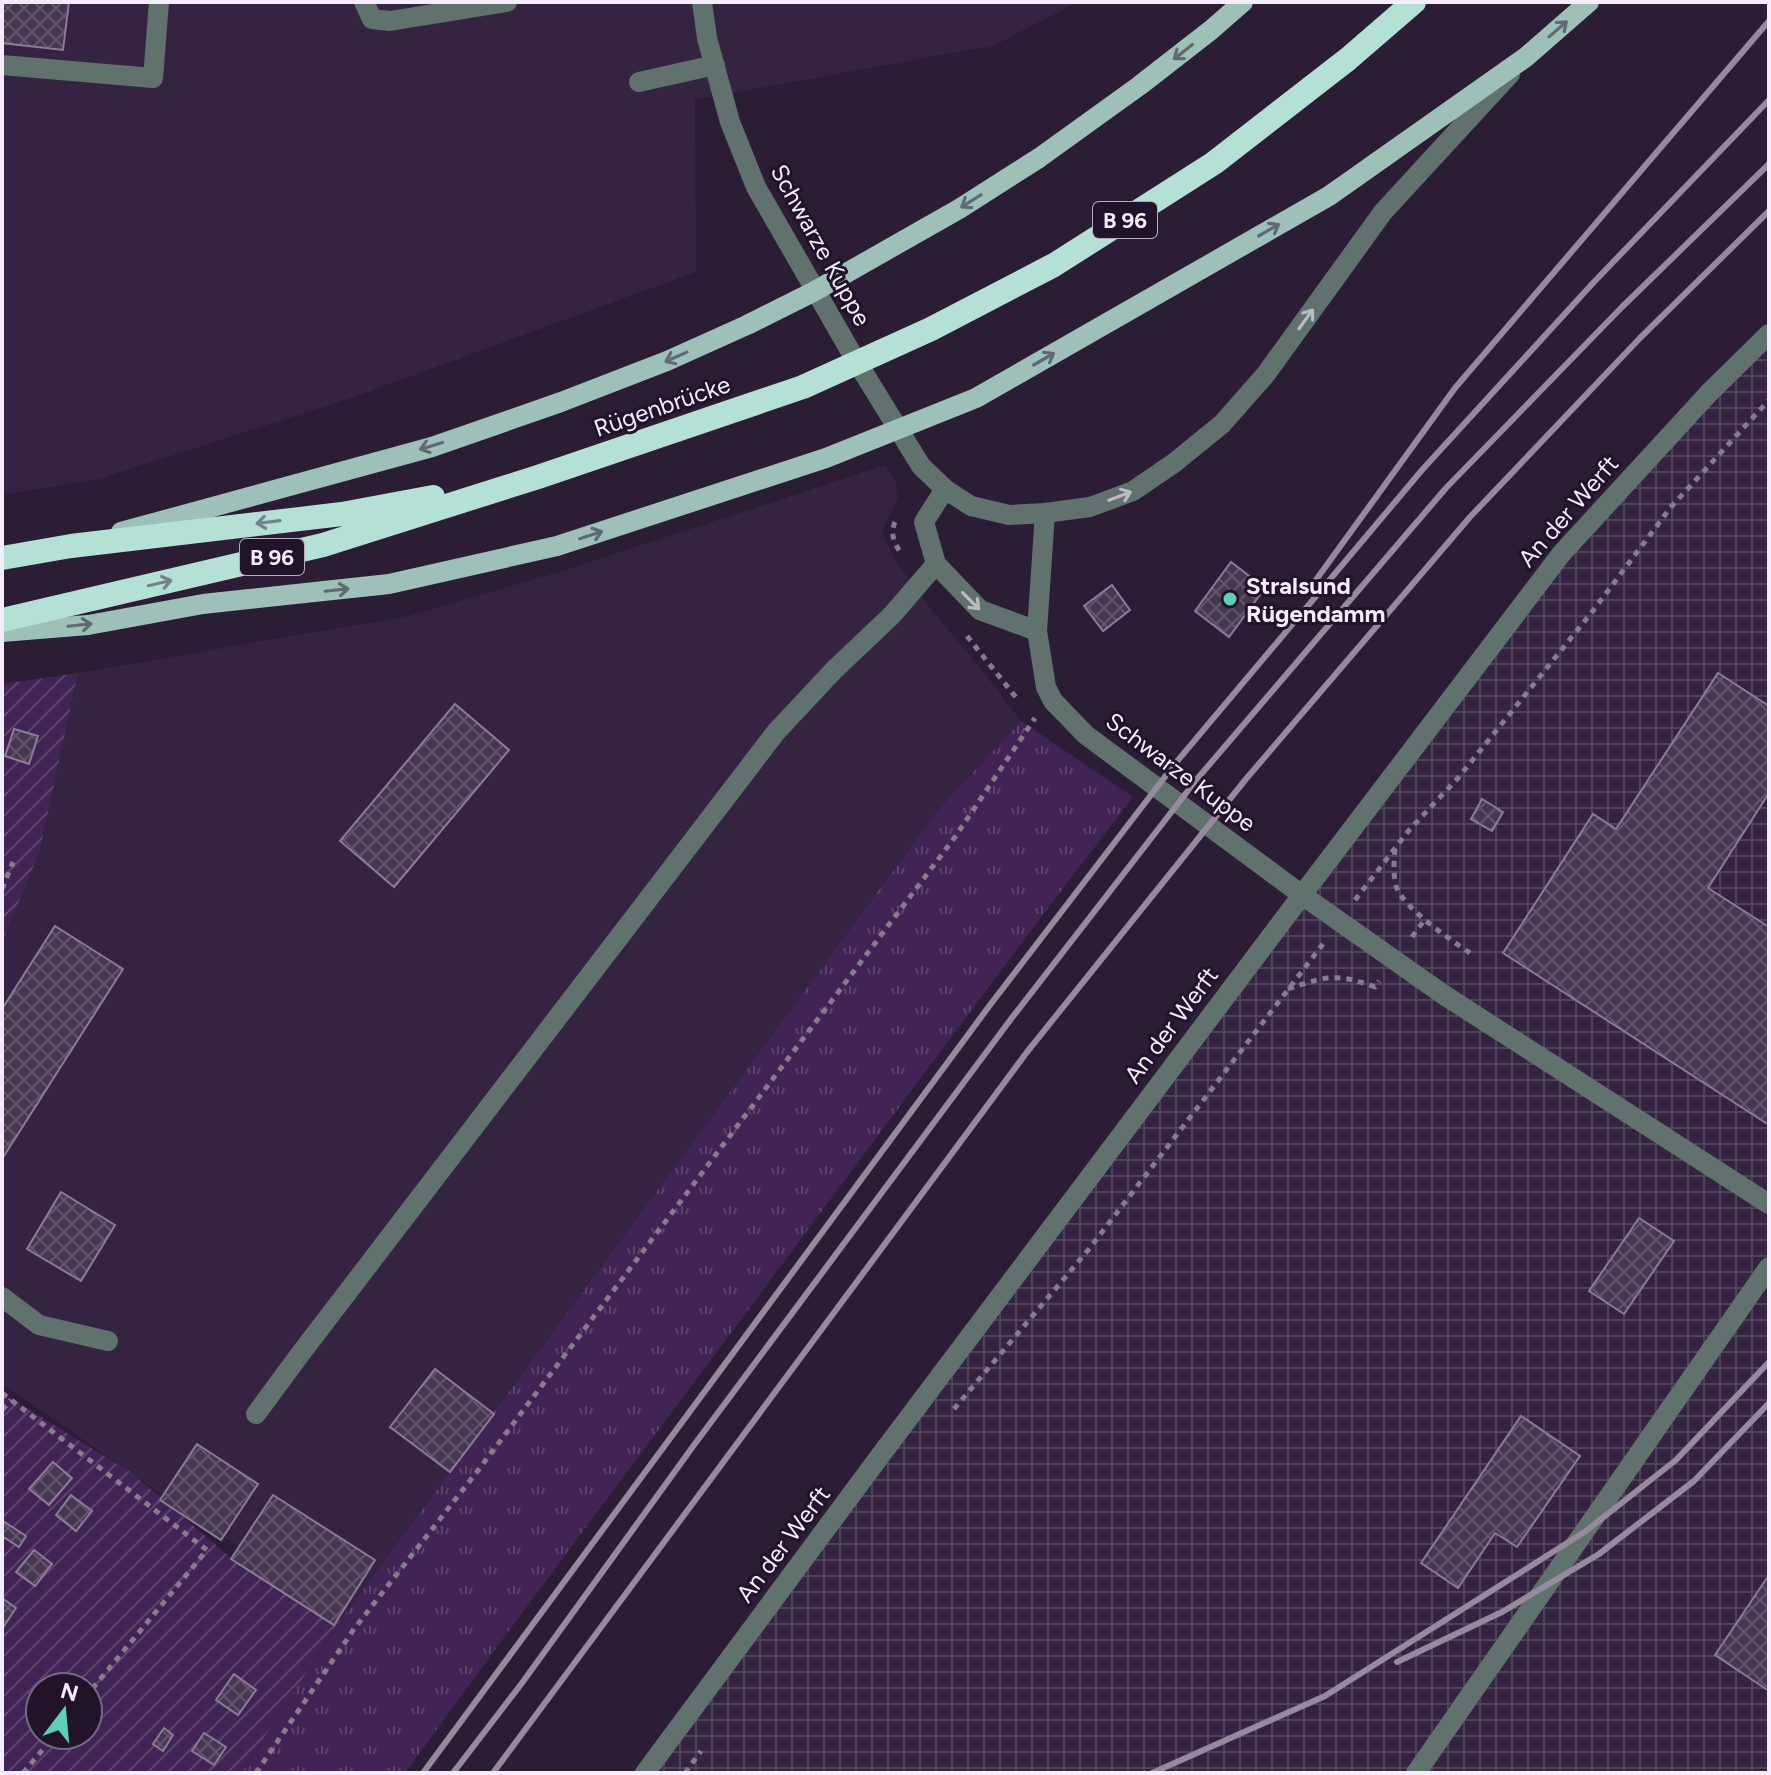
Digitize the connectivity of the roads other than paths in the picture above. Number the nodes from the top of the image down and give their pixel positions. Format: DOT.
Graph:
graph roads {
  1 [pos="159,2"];
  2 [pos="364,2"];
  3 [pos="507,2"];
  4 [pos="702,2"];
  5 [pos="1243,2"];
  6 [pos="1414,2"];
  7 [pos="1589,2"];
  8 [pos="1526,57"];
  9 [pos="2,65"];
  10 [pos="715,65"];
  11 [pos="639,82"];
  12 [pos="1769,334"];
  13 [pos="538,477"];
  14 [pos="945,489"];
  15 [pos="1045,513"];
  16 [pos="71,546"];
  17 [pos="2,558"];
  18 [pos="936,564"];
  19 [pos="2,620"];
  20 [pos="1037,631"];
  21 [pos="2,632"];
  22 [pos="1302,895"];
  23 [pos="1769,1204"];
  24 [pos="1769,1267"];
  25 [pos="2,1297"];
  26 [pos="108,1341"];
  27 [pos="256,1414"];
  28 [pos="645,1773"];
  29 [pos="1416,1773"];
  1 -- 9 [label="street"];
  2 -- 3 [label="street"];
  4 -- 10 [label="street, Schwarze Kuppe"];
  5 -- 16 [label="main road, one-way"];
  6 -- 13 [label="highway, Rügenbrücke / B 96"];
  8 -- 7 [label="main road, one-way"];
  15 -- 8 [label="street, one-way"];
  21 -- 8 [label="main road, one-way"];
  10 -- 11 [label="street"];
  10 -- 14 [label="street, Schwarze Kuppe"];
  12 -- 22 [label="street, An der Werft"];
  13 -- 16 [label="highway, B 96, one-way"];
  19 -- 13 [label="highway, B 96, one-way"];
  14 -- 15 [label="street, Schwarze Kuppe"];
  14 -- 18 [label="street"];
  15 -- 20 [label="street, Schwarze Kuppe"];
  16 -- 17 [label="highway, B 96"];
  18 -- 20 [label="street, one-way"];
  18 -- 27 [label="street"];
  20 -- 22 [label="street, Schwarze Kuppe"];
  22 -- 23 [label="street, Schwarze Kuppe"];
  22 -- 28 [label="street, An der Werft"];
  24 -- 29 [label="street"];
  25 -- 26 [label="street"];
}
